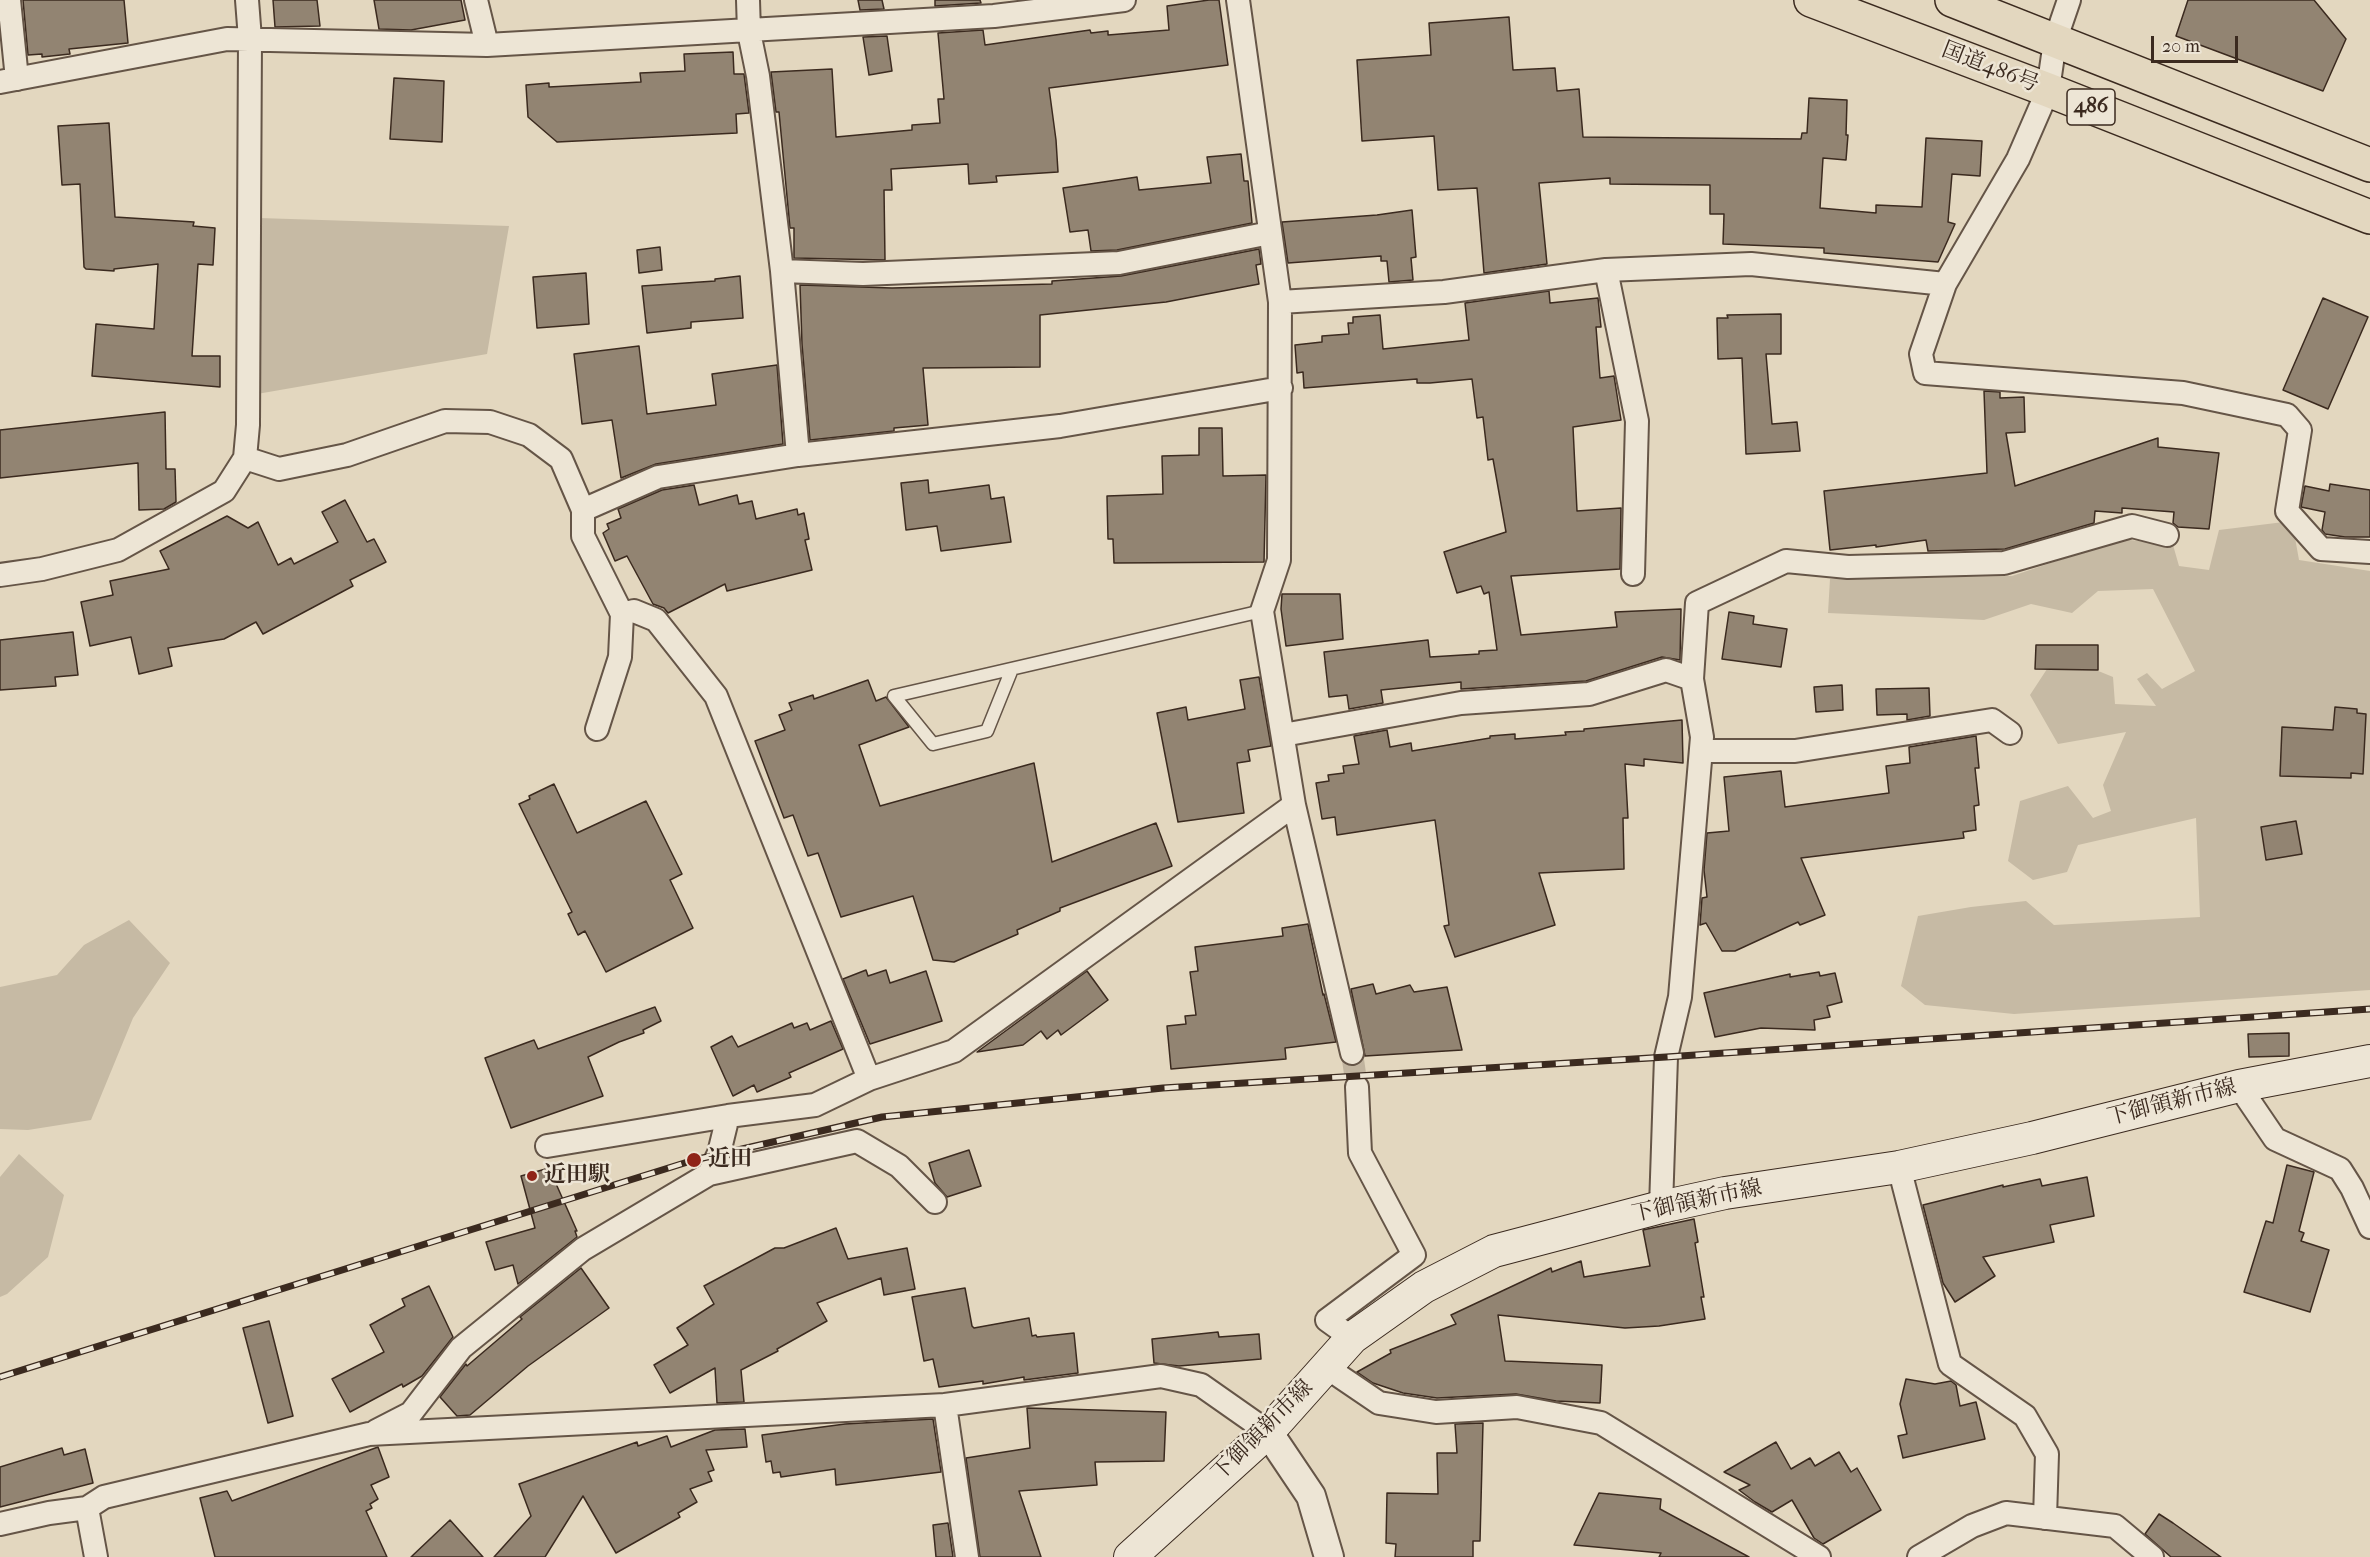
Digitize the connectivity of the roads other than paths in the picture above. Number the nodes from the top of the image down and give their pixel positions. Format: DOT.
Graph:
graph roads {
  1 [pos="9,0"];
  2 [pos="247,0"];
  3 [pos="476,0"];
  4 [pos="748,0"];
  5 [pos="1124,0"];
  6 [pos="1238,0"];
  7 [pos="1811,0"];
  8 [pos="1952,0"];
  9 [pos="2069,0"];
  10 [pos="749,32"];
  11 [pos="250,39"];
  12 [pos="2055,41"];
  13 [pos="487,45"];
  14 [pos="8,81"];
  15 [pos="2048,90"];
  16 [pos="2370,165"];
  17 [pos="2370,217"];
  18 [pos="1270,232"];
  19 [pos="1606,270"];
  20 [pos="782,271"];
  21 [pos="1945,284"];
  22 [pos="1280,302"];
  23 [pos="1281,388"];
  24 [pos="798,455"];
  25 [pos="245,458"];
  26 [pos="583,510"];
  27 [pos="2167,535"];
  28 [pos="2370,552"];
  29 [pos="1633,574"];
  30 [pos="0,575"];
  31 [pos="1262,611"];
  32 [pos="622,615"];
  33 [pos="1012,669"];
  34 [pos="1692,679"];
  35 [pos="597,729"];
  36 [pos="2010,734"];
  37 [pos="1283,735"];
  38 [pos="1701,751"];
  39 [pos="1294,805"];
  40 [pos="1353,1053"];
  41 [pos="2370,1061"];
  42 [pos="869,1078"];
  43 [pos="2240,1086"];
  44 [pos="1357,1087"];
  45 [pos="729,1116"];
  46 [pos="547,1146"];
  47 [pos="1899,1167"];
  48 [pos="709,1174"];
  49 [pos="935,1202"];
  50 [pos="1661,1207"];
  51 [pos="2370,1227"];
  52 [pos="1352,1338"];
  53 [pos="1326,1367"];
  54 [pos="945,1405"];
  55 [pos="1268,1432"];
  56 [pos="369,1434"];
  57 [pos="87,1508"];
  58 [pos="2045,1518"];
  59 [pos="0,1524"];
  60 [pos="96,1557"];
  61 [pos="967,1557"];
  62 [pos="1130,1557"];
  63 [pos="1329,1557"];
  64 [pos="1819,1557"];
  65 [pos="1919,1557"];
  66 [pos="2152,1557"];
  1 -- 14 [label="street"];
  2 -- 11 [label="street"];
  3 -- 13 [label="street"];
  4 -- 10 [label="street"];
  5 -- 10 [label="street"];
  6 -- 18 [label="street"];
  7 -- 15 [label="highway, 国道486号 / 486"];
  8 -- 12 [label="highway, 486"];
  9 -- 12 [label="street"];
  10 -- 13 [label="street"];
  10 -- 20 [label="street"];
  11 -- 13 [label="street"];
  11 -- 14 [label="street"];
  11 -- 25 [label="street"];
  12 -- 15 [label="street"];
  12 -- 16 [label="highway, 486"];
  15 -- 17 [label="highway, 国道486号 / 486"];
  15 -- 21 [label="street"];
  18 -- 20 [label="street"];
  18 -- 22 [label="street"];
  19 -- 21 [label="street"];
  19 -- 22 [label="street"];
  19 -- 29 [label="street"];
  20 -- 24 [label="street"];
  21 -- 28 [label="street"];
  22 -- 23 [label="street"];
  23 -- 24 [label="street"];
  23 -- 31 [label="street"];
  24 -- 26 [label="street"];
  25 -- 26 [label="street"];
  25 -- 30 [label="street"];
  26 -- 32 [label="street"];
  27 -- 34 [label="street"];
  31 -- 33 [label="lane"];
  31 -- 37 [label="street"];
  32 -- 35 [label="street"];
  32 -- 42 [label="street"];
  33 -- 33 [label="lane"];
  34 -- 37 [label="street"];
  34 -- 38 [label="street"];
  36 -- 38 [label="street"];
  37 -- 39 [label="street"];
  38 -- 50 [label="street"];
  39 -- 40 [label="street"];
  39 -- 42 [label="street"];
  41 -- 43 [label="main road, 下御領新市線"];
  42 -- 45 [label="street"];
  43 -- 47 [label="main road, 下御領新市線"];
  43 -- 51 [label="street"];
  44 -- 52 [label="street"];
  45 -- 46 [label="street"];
  45 -- 48 [label="street"];
  47 -- 50 [label="main road, 下御領新市線"];
  47 -- 58 [label="street"];
  48 -- 49 [label="street"];
  48 -- 56 [label="street"];
  50 -- 52 [label="main road, 下御領新市線"];
  52 -- 53 [label="main road, 下御領新市線"];
  53 -- 55 [label="main road, 下御領新市線"];
  53 -- 64 [label="street"];
  54 -- 55 [label="street"];
  54 -- 56 [label="street"];
  54 -- 61 [label="street"];
  55 -- 62 [label="main road, 下御領新市線"];
  55 -- 63 [label="street"];
  56 -- 57 [label="street"];
  57 -- 59 [label="street"];
  57 -- 60 [label="street"];
  58 -- 65 [label="street"];
  58 -- 66 [label="street"];
}
